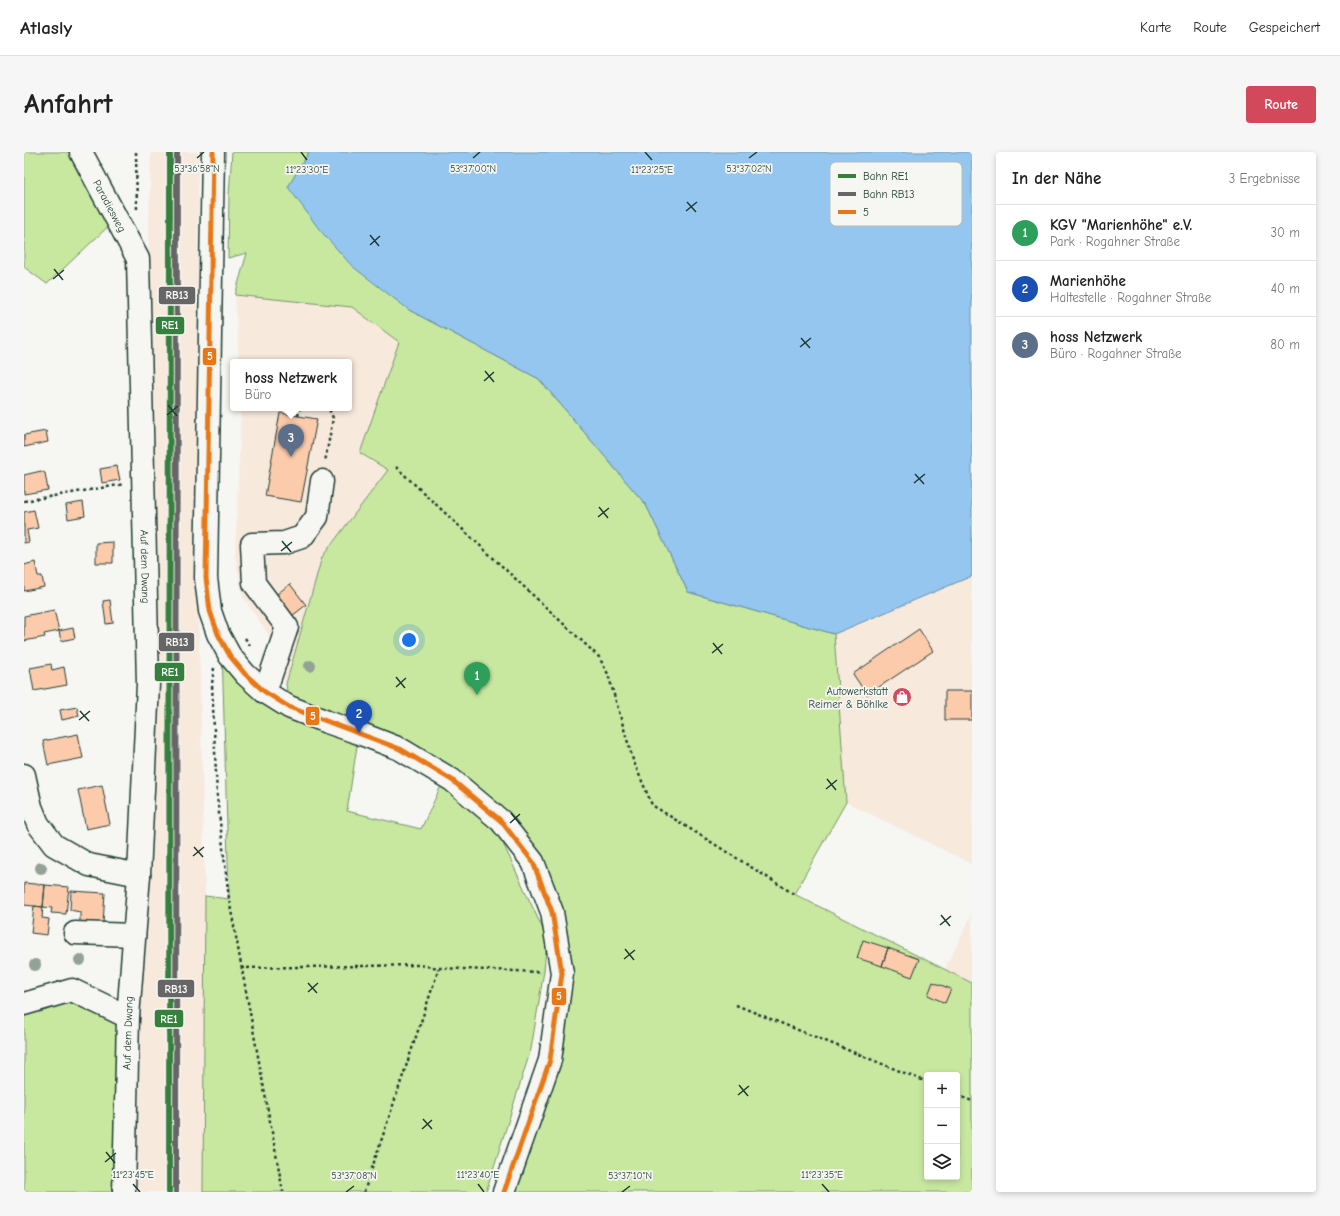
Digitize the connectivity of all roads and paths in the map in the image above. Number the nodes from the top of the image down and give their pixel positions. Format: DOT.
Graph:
graph roads {
  1 [pos="82,152"];
  2 [pos="136,152"];
  3 [pos="213,152"];
  4 [pos="137,213"];
  5 [pos="138,259"];
  6 [pos="299,411"];
  7 [pos="330,411"];
  8 [pos="298,416"];
  9 [pos="396,467"];
  10 [pos="322,481"];
  11 [pos="121,485"];
  12 [pos="24,501"];
  13 [pos="218,634"];
  14 [pos="244,636"];
  15 [pos="252,648"];
  16 [pos="265,692"];
  17 [pos="24,775"];
  18 [pos="138,875"];
  19 [pos="794,894"];
  20 [pos="75,933"];
  21 [pos="134,935"];
  22 [pos="242,968"];
  23 [pos="439,968"];
  24 [pos="562,973"];
  25 [pos="24,1004"];
  26 [pos="736,1005"];
  27 [pos="128,1017"];
  28 [pos="924,1081"];
  29 [pos="960,1096"];
  30 [pos="972,1101"];
  31 [pos="124,1192"];
  32 [pos="283,1192"];
  33 [pos="364,1192"];
  34 [pos="504,1192"];
  1 -- 5 [label="street, Paradiesweg"];
  2 -- 4 [label="path"];
  3 -- 13 [label="street"];
  5 -- 18 [label="street, Auf dem Dwang"];
  6 -- 8 [label="path"];
  7 -- 10 [label="path"];
  9 -- 19 [label="path"];
  10 -- 16 [label="street"];
  11 -- 12 [label="path"];
  13 -- 16 [label="street"];
  13 -- 22 [label="path"];
  14 -- 15 [label="path"];
  16 -- 24 [label="street"];
  17 -- 18 [label="street"];
  18 -- 21 [label="street, Auf dem Dwang"];
  20 -- 21 [label="street"];
  21 -- 27 [label="street, Auf dem Dwang"];
  22 -- 23 [label="path"];
  22 -- 32 [label="path"];
  23 -- 24 [label="path"];
  23 -- 33 [label="path"];
  24 -- 34 [label="street"];
  25 -- 27 [label="street"];
  26 -- 28 [label="path"];
  27 -- 31 [label="street, Auf dem Dwang"];
  29 -- 30 [label="path"];
}
